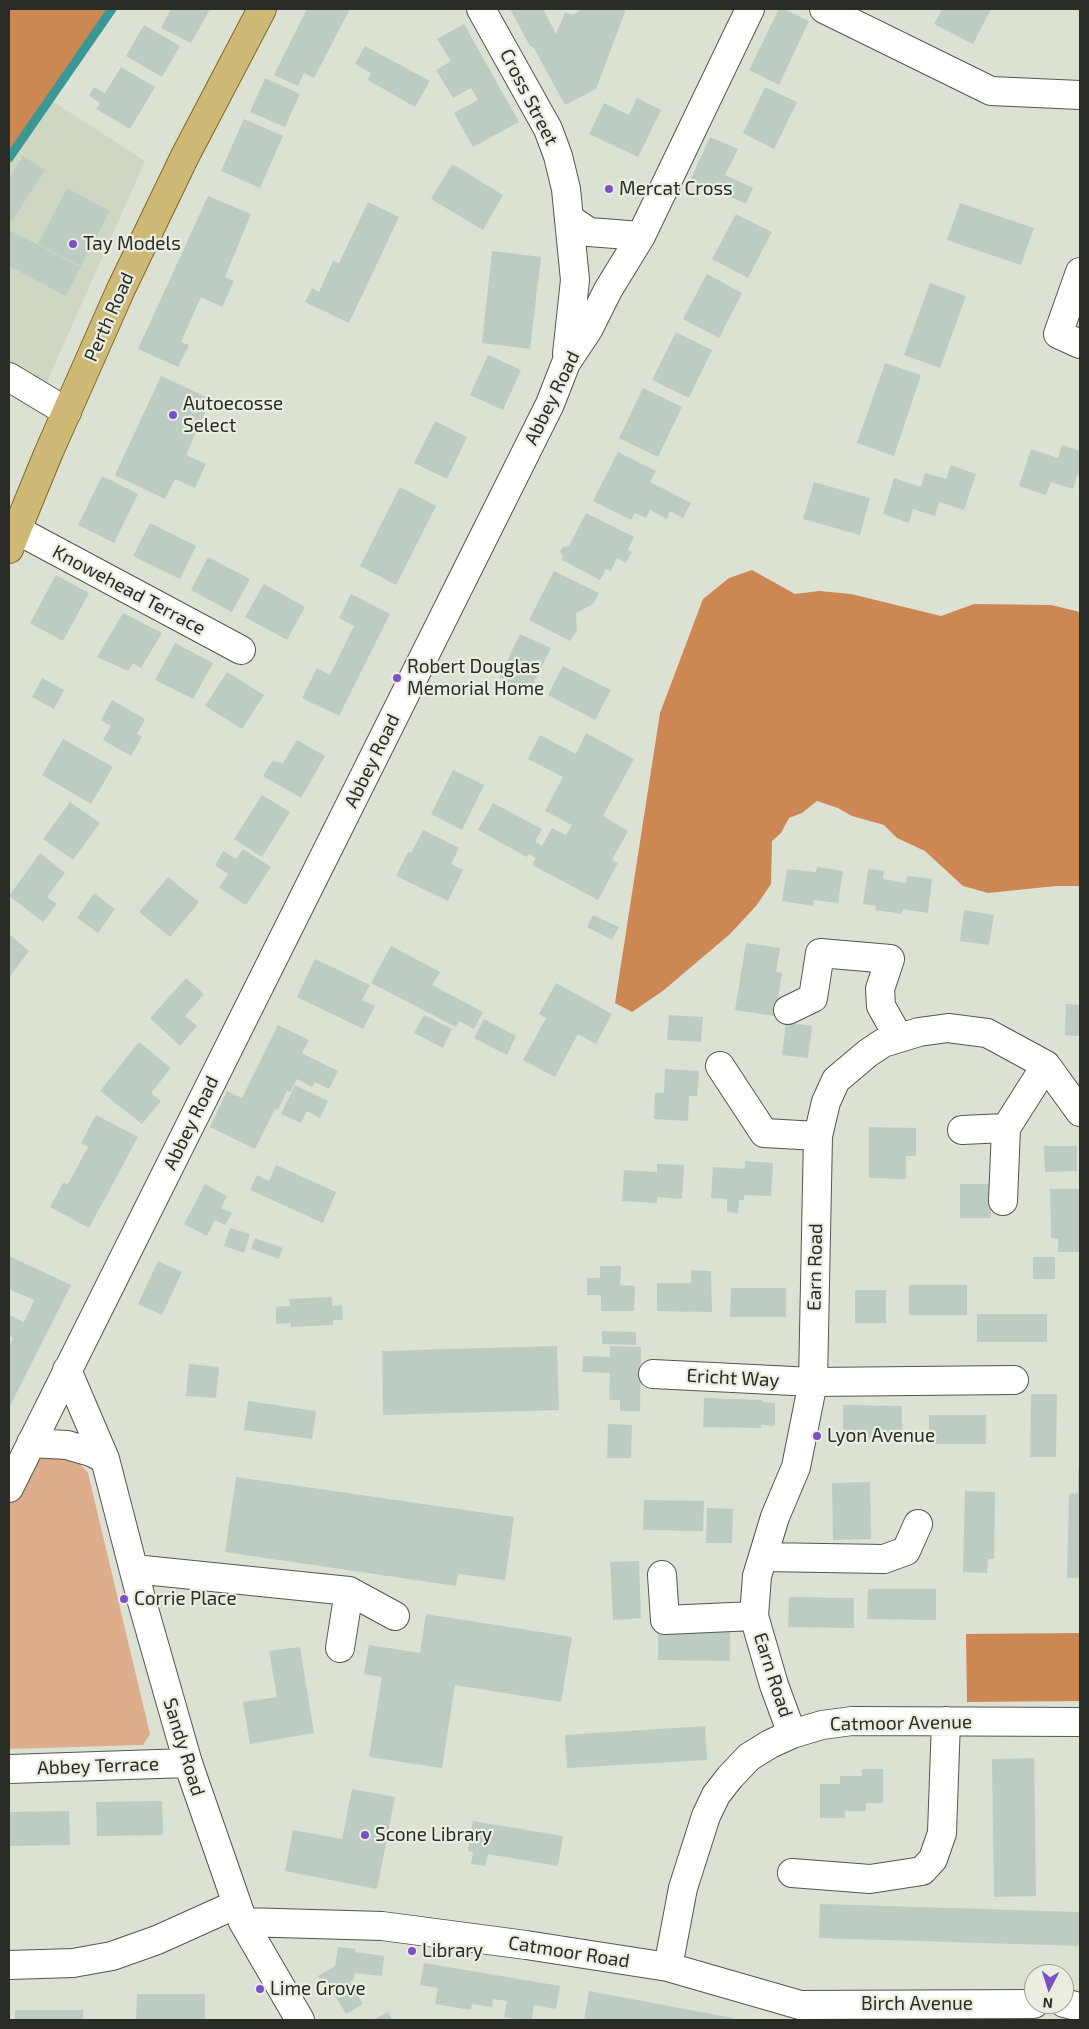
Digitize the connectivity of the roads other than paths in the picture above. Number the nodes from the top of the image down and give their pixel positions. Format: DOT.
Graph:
graph roads {
  1 [pos="262,9"];
  2 [pos="481,9"];
  3 [pos="750,9"];
  4 [pos="824,9"];
  5 [pos="1080,95"];
  6 [pos="570,219"];
  7 [pos="641,236"];
  8 [pos="1080,272"];
  9 [pos="1080,344"];
  10 [pos="566,363"];
  11 [pos="9,377"];
  12 [pos="67,412"];
  13 [pos="13,540"];
  14 [pos="241,650"];
  15 [pos="788,1010"];
  16 [pos="899,1038"];
  17 [pos="1046,1065"];
  18 [pos="720,1066"];
  19 [pos="1080,1112"];
  20 [pos="1006,1128"];
  21 [pos="962,1130"];
  22 [pos="818,1136"];
  23 [pos="1002,1201"];
  24 [pos="67,1370"];
  25 [pos="652,1374"];
  26 [pos="1014,1380"];
  27 [pos="813,1382"];
  28 [pos="31,1443"];
  29 [pos="105,1459"];
  30 [pos="9,1488"];
  31 [pos="918,1524"];
  32 [pos="763,1557"];
  33 [pos="134,1569"];
  34 [pos="662,1575"];
  35 [pos="349,1591"];
  36 [pos="395,1616"];
  37 [pos="754,1616"];
  38 [pos="340,1648"];
  39 [pos="946,1721"];
  40 [pos="1080,1722"];
  41 [pos="792,1734"];
  42 [pos="188,1763"];
  43 [pos="9,1769"];
  44 [pos="792,1873"];
  45 [pos="240,1913"];
  46 [pos="9,1965"];
  47 [pos="668,1967"];
  48 [pos="1024,2004"];
  49 [pos="800,2012"];
  50 [pos="300,2020"];
  1 -- 12 [label="main road, Perth Road"];
  2 -- 6 [label="street, Cross Street"];
  3 -- 7 [label="street, Abbey Road"];
  4 -- 5 [label="street"];
  6 -- 7 [label="street"];
  6 -- 10 [label="street, Cross Street"];
  7 -- 10 [label="street, Abbey Road"];
  8 -- 9 [label="street"];
  10 -- 24 [label="street, Abbey Road"];
  11 -- 12 [label="street"];
  12 -- 13 [label="main road, Perth Road"];
  13 -- 14 [label="street, Knowehead Terrace"];
  15 -- 16 [label="street"];
  16 -- 17 [label="street, Earn Road"];
  16 -- 22 [label="street, Earn Road"];
  17 -- 19 [label="street, Earn Road"];
  17 -- 20 [label="street"];
  18 -- 22 [label="street"];
  20 -- 21 [label="street"];
  20 -- 23 [label="street"];
  22 -- 27 [label="street, Earn Road"];
  24 -- 28 [label="street, Abbey Road"];
  24 -- 29 [label="street, Sandy Road"];
  25 -- 27 [label="street, Ericht Way"];
  26 -- 27 [label="street"];
  27 -- 32 [label="street, Earn Road"];
  28 -- 29 [label="street"];
  28 -- 30 [label="street, Abbey Road"];
  29 -- 33 [label="street, Sandy Road"];
  31 -- 32 [label="street"];
  32 -- 37 [label="street, Earn Road"];
  33 -- 35 [label="street"];
  33 -- 42 [label="street, Sandy Road"];
  34 -- 37 [label="street"];
  35 -- 36 [label="street"];
  35 -- 38 [label="street"];
  37 -- 41 [label="street, Earn Road"];
  39 -- 40 [label="street, Catmoor Avenue"];
  39 -- 41 [label="street, Catmoor Avenue"];
  39 -- 44 [label="street"];
  41 -- 47 [label="street, Catmoor Avenue"];
  42 -- 43 [label="street, Abbey Terrace"];
  42 -- 45 [label="street, Sandy Road"];
  45 -- 46 [label="street"];
  45 -- 47 [label="street, Catmoor Road"];
  45 -- 50 [label="street, Sandy Road"];
  47 -- 49 [label="street, Catmoor Road"];
  48 -- 49 [label="street, Birch Avenue"];
}
